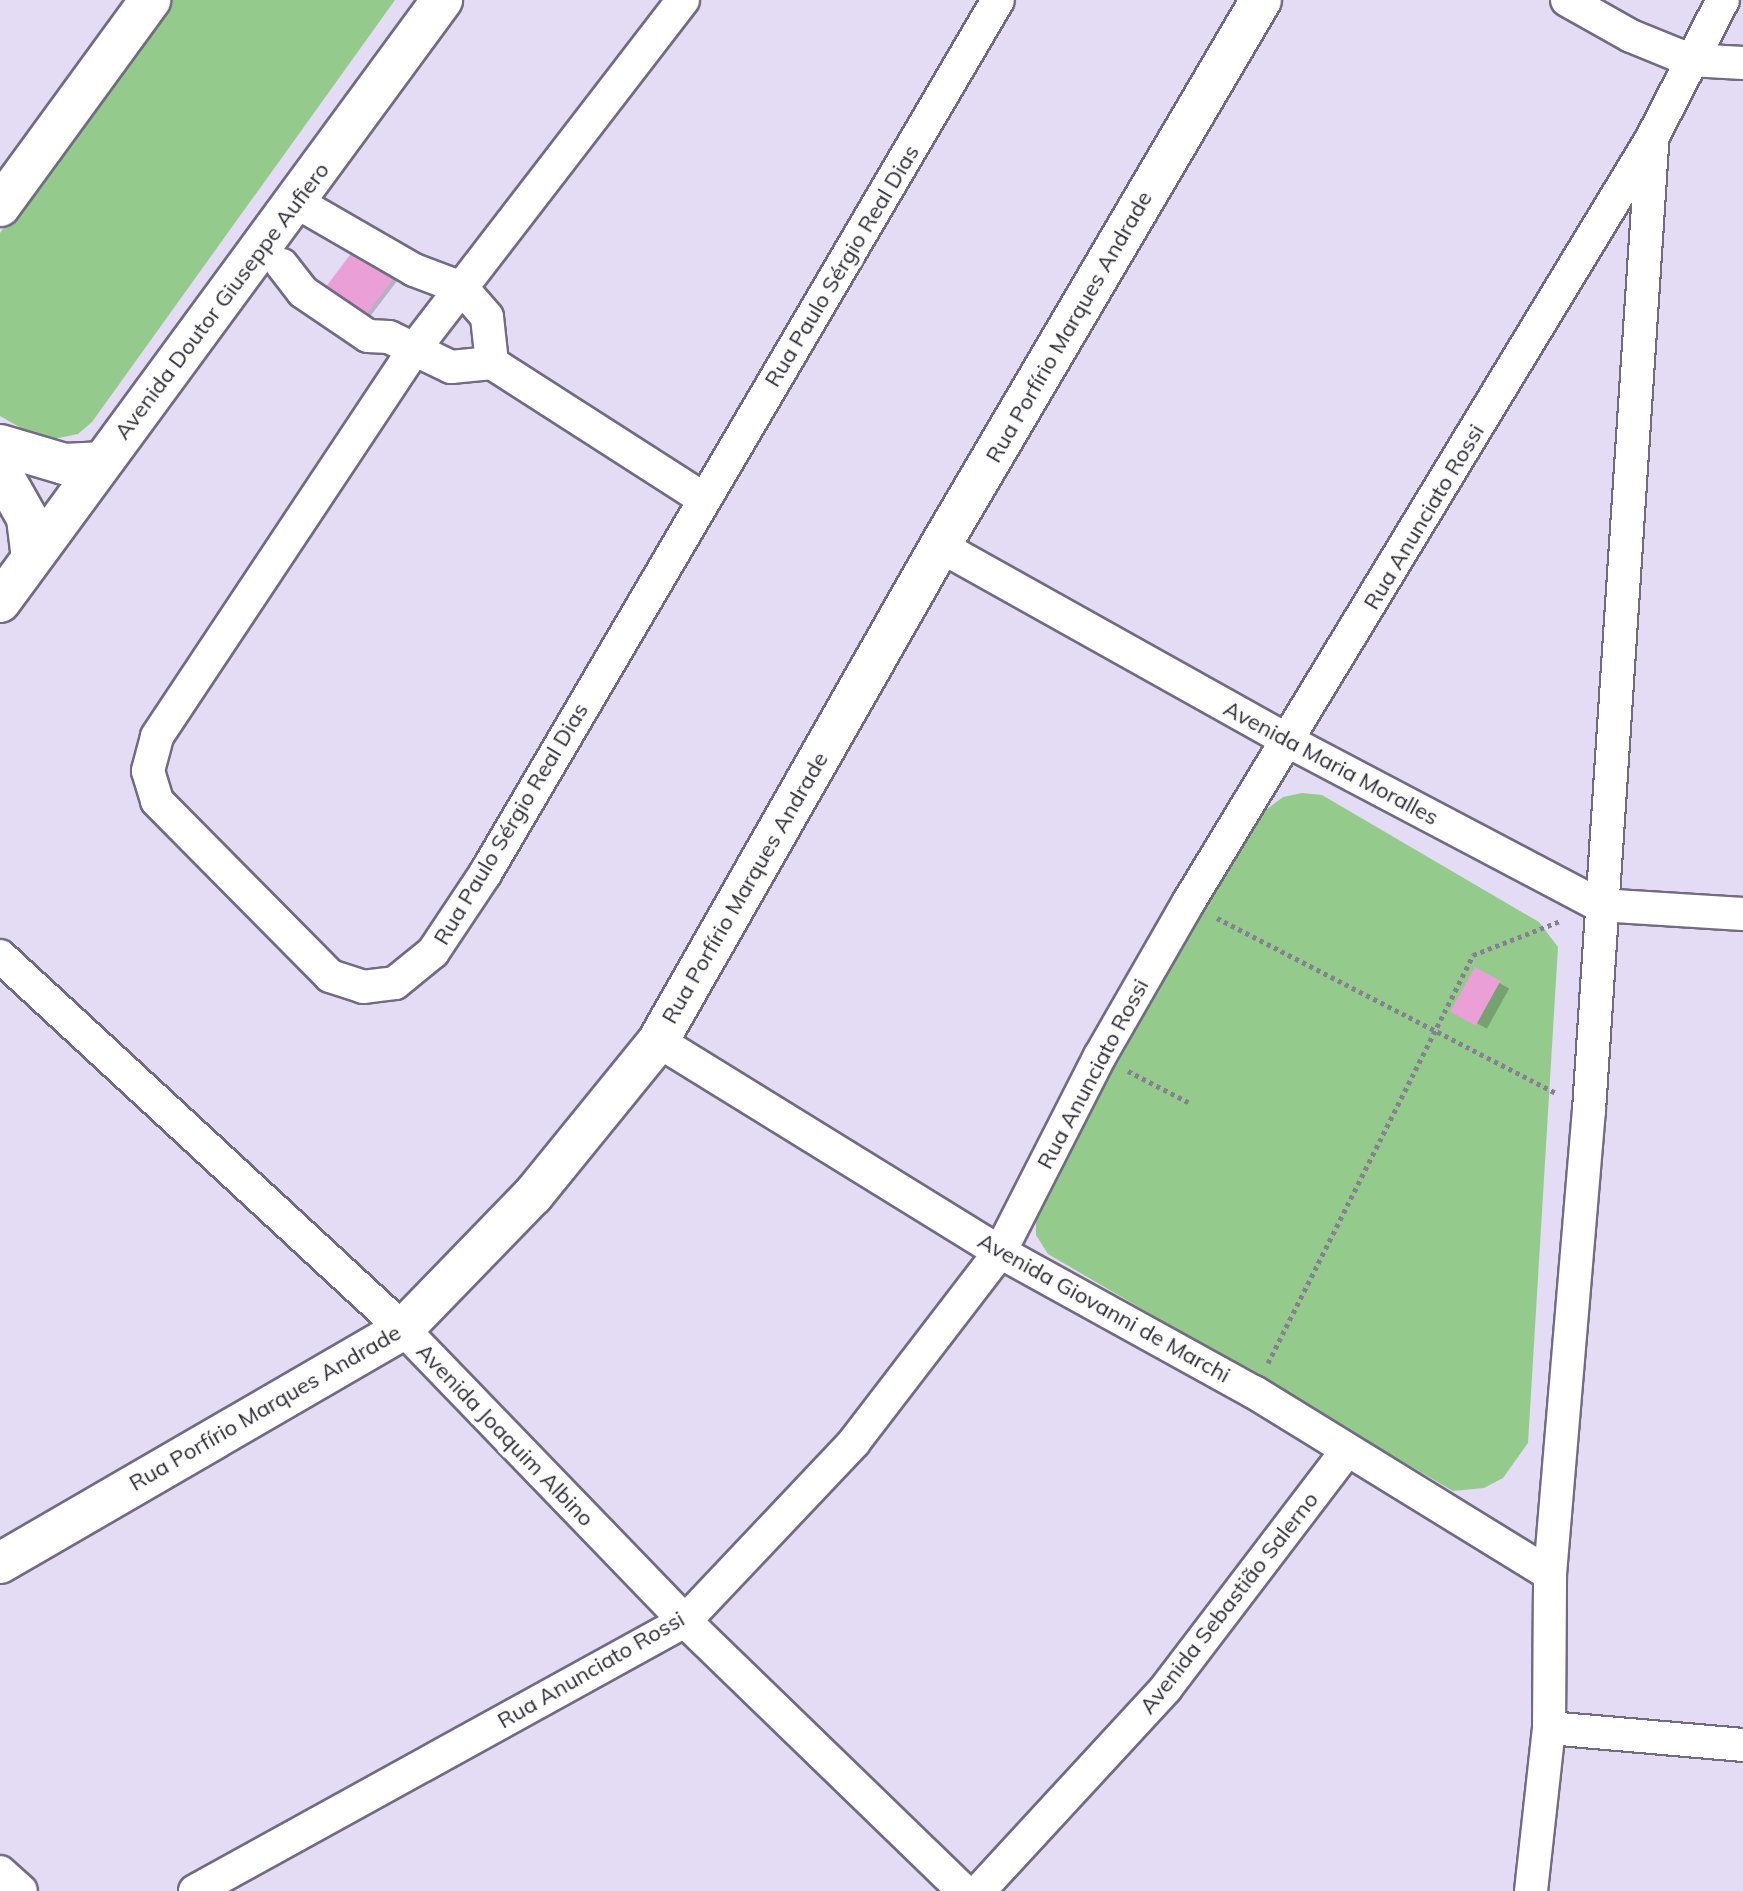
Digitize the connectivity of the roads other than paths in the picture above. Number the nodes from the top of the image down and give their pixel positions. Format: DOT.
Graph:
graph roads {
  1 [pos="150,0"];
  2 [pos="442,0"];
  3 [pos="683,0"];
  4 [pos="998,0"];
  5 [pos="1261,0"];
  6 [pos="1567,0"];
  7 [pos="1723,0"];
  8 [pos="1690,60"];
  9 [pos="1743,63"];
  10 [pos="1652,138"];
  11 [pos="298,203"];
  12 [pos="0,206"];
  13 [pos="271,260"];
  14 [pos="462,288"];
  15 [pos="401,344"];
  16 [pos="492,363"];
  17 [pos="0,445"];
  18 [pos="100,462"];
  19 [pos="0,470"];
  20 [pos="704,499"];
  21 [pos="940,546"];
  22 [pos="32,557"];
  23 [pos="0,602"];
  24 [pos="1290,742"];
  25 [pos="1599,905"];
  26 [pos="1743,914"];
  27 [pos="0,956"];
  28 [pos="658,1041"];
  29 [pos="1000,1252"];
  30 [pos="403,1329"];
  31 [pos="1345,1453"];
  32 [pos="0,1563"];
  33 [pos="1550,1574"];
  34 [pos="685,1621"];
  35 [pos="1549,1728"];
  36 [pos="1743,1745"];
  37 [pos="0,1872"];
  38 [pos="1528,1883"];
  39 [pos="21,1891"];
  40 [pos="195,1891"];
  41 [pos="964,1891"];
  42 [pos="979,1891"];
  1 -- 12 [label="street"];
  2 -- 11 [label="street, Avenida Doutor Giuseppe Aufiero"];
  3 -- 14 [label="street, Rua Paulo Sérgio Real Dias"];
  4 -- 20 [label="street, Rua Paulo Sérgio Real Dias"];
  5 -- 21 [label="street, Rua Porfírio Marques Andrade"];
  6 -- 8 [label="street"];
  7 -- 8 [label="street, Rua Anunciato Rossi"];
  8 -- 9 [label="street"];
  8 -- 10 [label="street, Rua Anunciato Rossi"];
  10 -- 24 [label="street, Rua Anunciato Rossi"];
  10 -- 25 [label="street"];
  11 -- 13 [label="street, Avenida Doutor Giuseppe Aufiero"];
  11 -- 14 [label="street"];
  13 -- 15 [label="street"];
  13 -- 18 [label="street, Avenida Doutor Giuseppe Aufiero"];
  14 -- 15 [label="street, Rua Paulo Sérgio Real Dias"];
  14 -- 16 [label="street"];
  15 -- 16 [label="street"];
  15 -- 20 [label="street, Rua Paulo Sérgio Real Dias"];
  16 -- 20 [label="street"];
  17 -- 18 [label="street"];
  18 -- 22 [label="street, Avenida Doutor Giuseppe Aufiero"];
  19 -- 22 [label="street"];
  21 -- 24 [label="street, Avenida Maria Moralles"];
  21 -- 28 [label="street, Rua Porfírio Marques Andrade"];
  22 -- 23 [label="street, Avenida Doutor Giuseppe Aufiero"];
  24 -- 25 [label="street, Avenida Maria Moralles"];
  24 -- 29 [label="street, Rua Anunciato Rossi"];
  25 -- 26 [label="street, Avenida Maria Moralles"];
  25 -- 33 [label="street"];
  27 -- 30 [label="street, Avenida Joaquim Albino"];
  28 -- 29 [label="street, Avenida Giovanni de Marchi"];
  28 -- 30 [label="street, Rua Porfírio Marques Andrade"];
  29 -- 31 [label="street, Avenida Giovanni de Marchi"];
  29 -- 34 [label="street, Rua Anunciato Rossi"];
  30 -- 32 [label="street, Rua Porfírio Marques Andrade"];
  30 -- 34 [label="street, Avenida Joaquim Albino"];
  31 -- 33 [label="street, Avenida Giovanni de Marchi"];
  31 -- 42 [label="street, Avenida Sebastião Salerno"];
  33 -- 35 [label="street"];
  34 -- 40 [label="street, Rua Anunciato Rossi"];
  34 -- 41 [label="street, Avenida Joaquim Albino"];
  35 -- 36 [label="street"];
  35 -- 38 [label="street"];
  37 -- 39 [label="street"];
}
